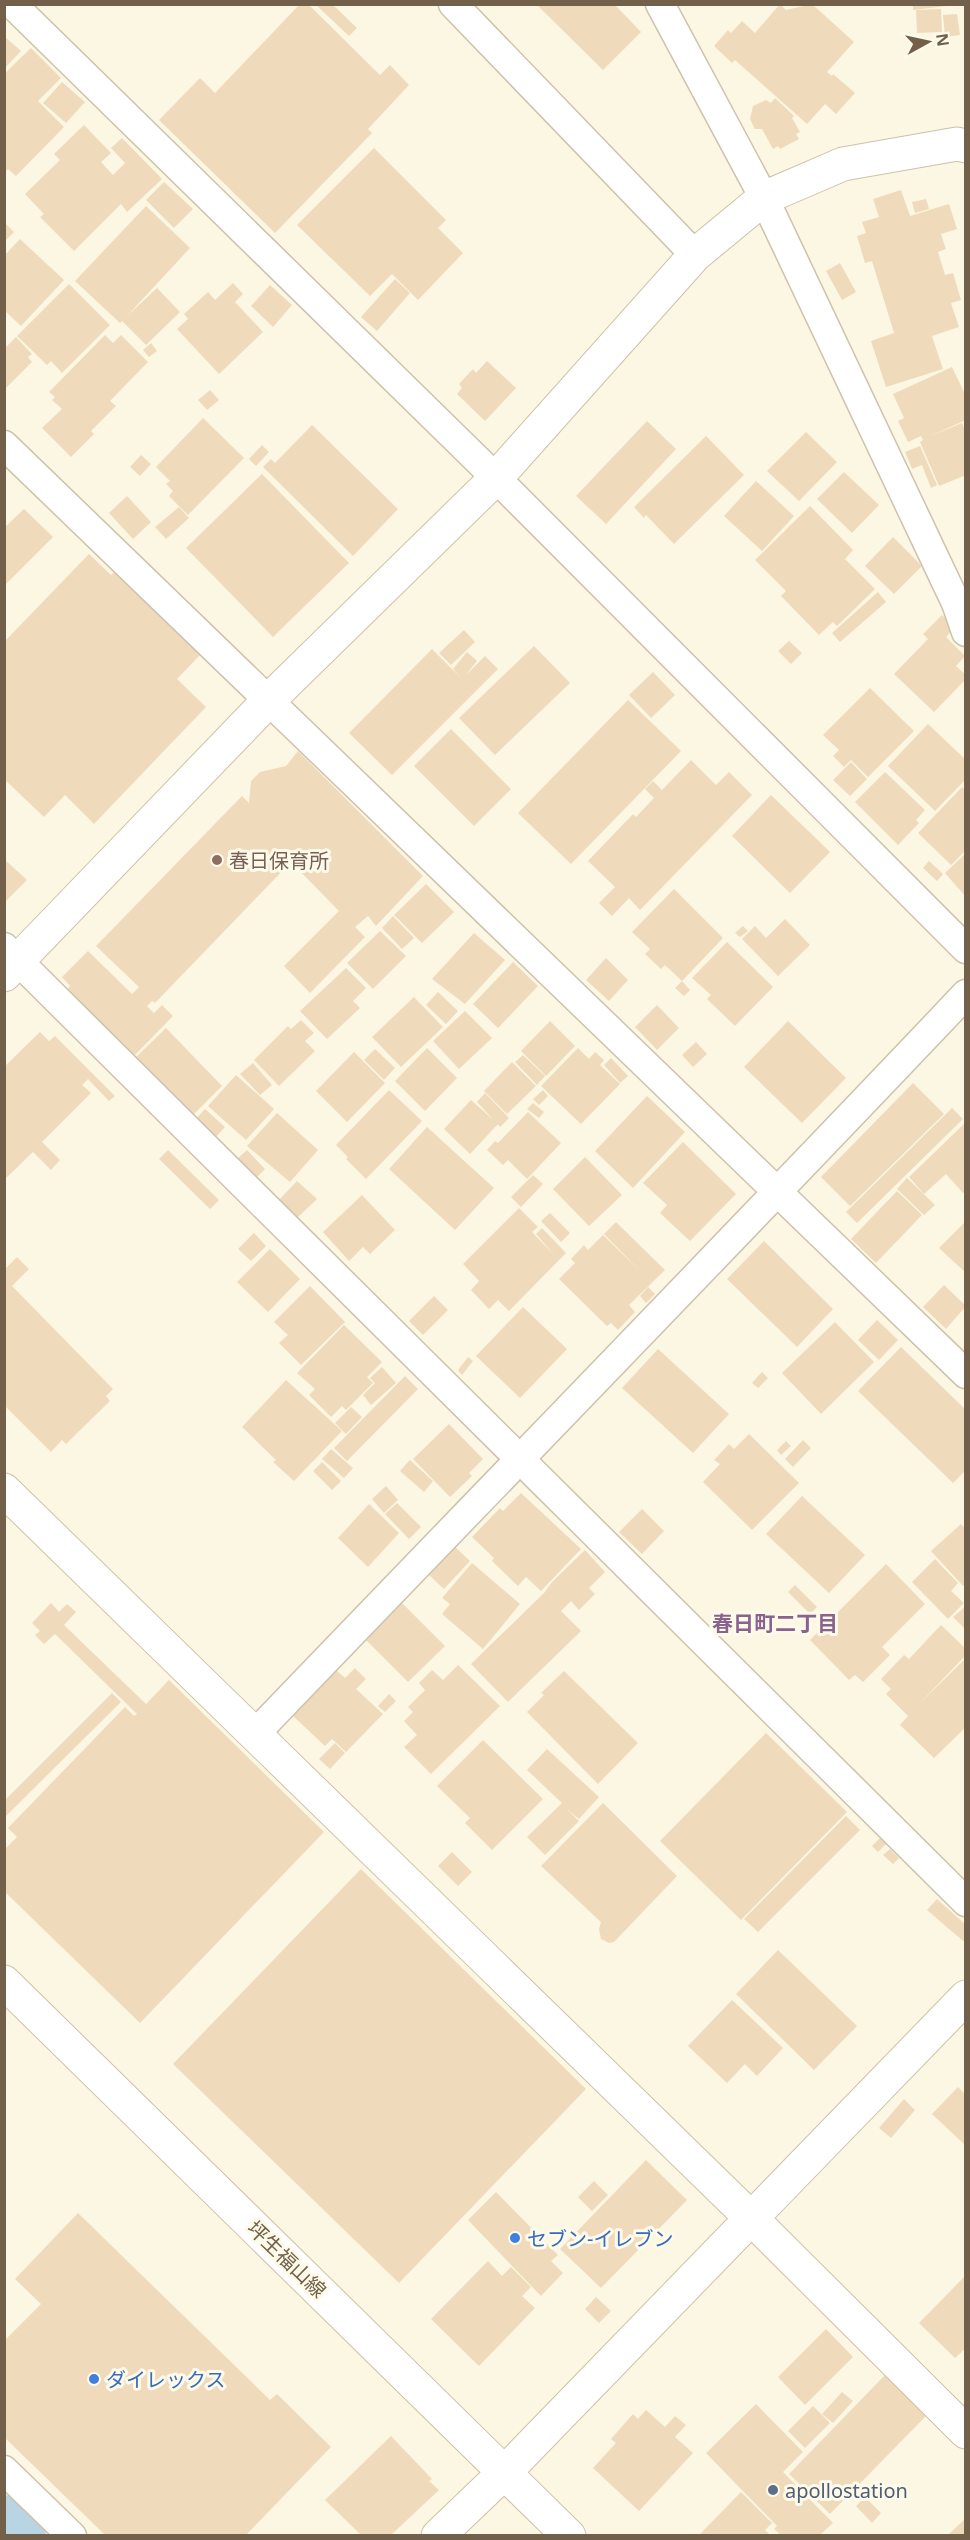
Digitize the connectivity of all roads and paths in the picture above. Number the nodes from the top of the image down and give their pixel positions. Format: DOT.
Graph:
graph roads {
  1 [pos="12,4"];
  2 [pos="453,4"];
  3 [pos="660,4"];
  4 [pos="966,146"];
  5 [pos="764,198"];
  6 [pos="695,255"];
  7 [pos="4,445"];
  8 [pos="496,478"];
  9 [pos="966,632"];
  10 [pos="269,700"];
  11 [pos="966,949"];
  12 [pos="9,960"];
  13 [pos="966,994"];
  14 [pos="778,1192"];
  15 [pos="966,1374"];
  16 [pos="519,1458"];
  17 [pos="4,1490"];
  18 [pos="255,1736"];
  19 [pos="966,1902"];
  20 [pos="4,1982"];
  21 [pos="966,1997"];
  22 [pos="752,2219"];
  23 [pos="966,2432"];
  24 [pos="4,2470"];
  25 [pos="505,2472"];
  26 [pos="72,2535"];
  27 [pos="438,2535"];
  28 [pos="569,2535"];
  1 -- 8 [label="street"];
  2 -- 6 [label="street"];
  3 -- 5 [label="street"];
  4 -- 5 [label="street"];
  5 -- 6 [label="street"];
  5 -- 9 [label="street"];
  6 -- 8 [label="street"];
  7 -- 10 [label="street"];
  8 -- 10 [label="street"];
  8 -- 11 [label="street"];
  10 -- 12 [label="street"];
  10 -- 14 [label="street"];
  12 -- 16 [label="street"];
  13 -- 14 [label="street"];
  14 -- 15 [label="street"];
  14 -- 16 [label="street"];
  16 -- 18 [label="street"];
  16 -- 19 [label="street"];
  17 -- 18 [label="street"];
  18 -- 22 [label="street"];
  20 -- 25 [label="street, 坪生福山線"];
  21 -- 22 [label="street"];
  22 -- 23 [label="street"];
  22 -- 25 [label="street"];
  24 -- 26 [label="street"];
  25 -- 27 [label="street"];
  25 -- 28 [label="street, 坪生福山線"];
}
